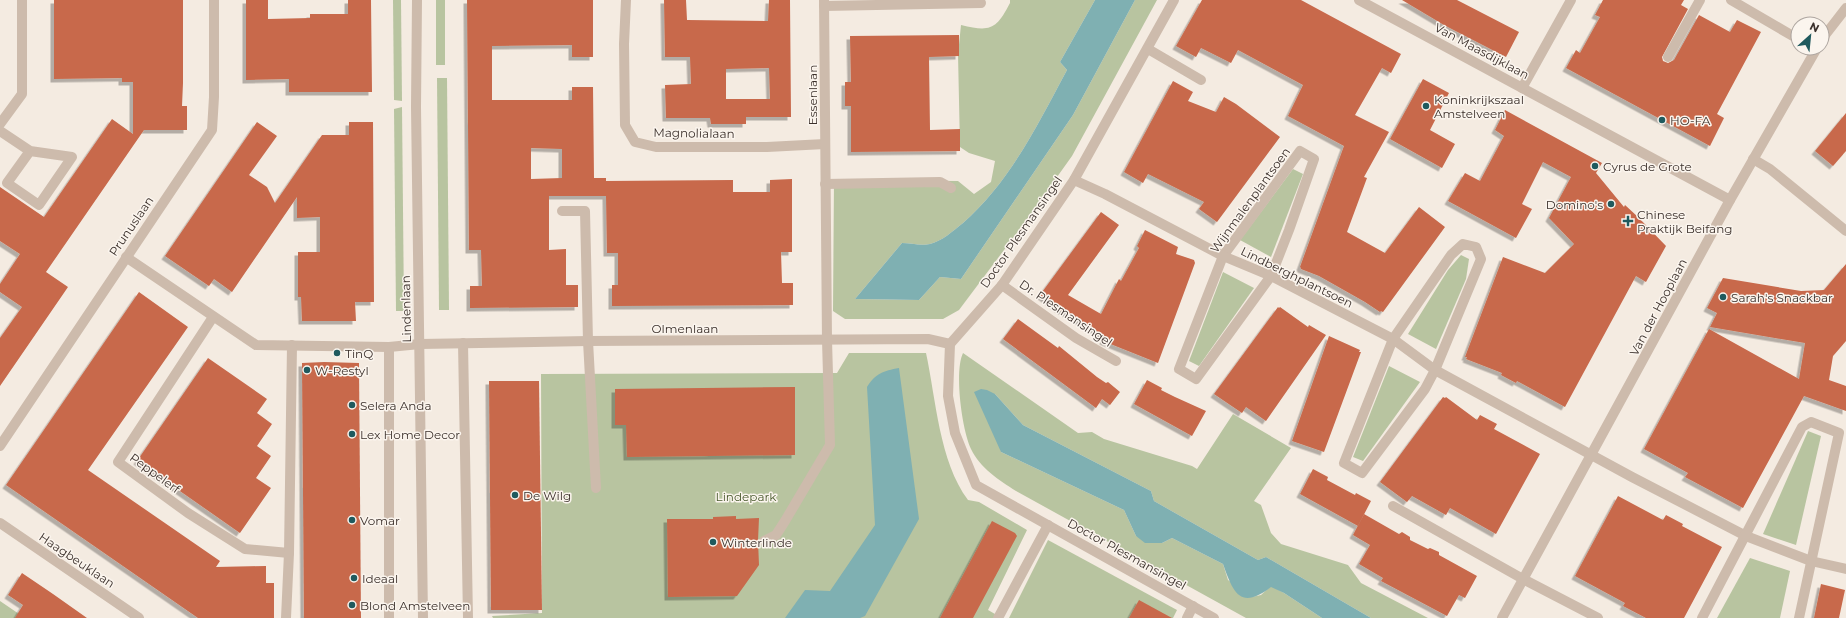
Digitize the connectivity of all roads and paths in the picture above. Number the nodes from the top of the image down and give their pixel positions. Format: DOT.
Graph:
graph roads {
  1 [pos="22,0"];
  2 [pos="214,0"];
  3 [pos="417,0"];
  4 [pos="626,0"];
  5 [pos="1174,0"];
  6 [pos="1359,0"];
  7 [pos="1571,0"];
  8 [pos="1700,0"];
  9 [pos="1731,0"];
  10 [pos="824,3"];
  11 [pos="981,3"];
  12 [pos="1372,3"];
  13 [pos="1846,8"];
  14 [pos="1830,29"];
  15 [pos="1790,34"];
  16 [pos="1148,49"];
  17 [pos="1810,56"];
  18 [pos="1668,57"];
  19 [pos="1201,80"];
  20 [pos="1522,88"];
  21 [pos="0,124"];
  22 [pos="0,131"];
  23 [pos="825,144"];
  24 [pos="30,151"];
  25 [pos="1753,159"];
  26 [pos="1074,180"];
  27 [pos="825,184"];
  28 [pos="951,188"];
  29 [pos="1105,194"];
  30 [pos="1730,200"];
  31 [pos="562,211"];
  32 [pos="1846,231"];
  33 [pos="1223,256"];
  34 [pos="126,257"];
  35 [pos="1271,276"];
  36 [pos="1002,285"];
  37 [pos="213,317"];
  38 [pos="1393,339"];
  39 [pos="827,340"];
  40 [pos="588,341"];
  41 [pos="463,343"];
  42 [pos="420,344"];
  43 [pos="950,344"];
  44 [pos="292,345"];
  45 [pos="389,347"];
  46 [pos="1116,361"];
  47 [pos="1435,370"];
  48 [pos="0,446"];
  49 [pos="1592,455"];
  50 [pos="596,488"];
  51 [pos="1393,506"];
  52 [pos="0,523"];
  53 [pos="1048,526"];
  54 [pos="1746,536"];
  55 [pos="764,541"];
  56 [pos="289,553"];
  57 [pos="1811,561"];
  58 [pos="1846,569"];
  59 [pos="1523,579"];
  60 [pos="1193,606"];
  61 [pos="139,618"];
  62 [pos="286,618"];
  63 [pos="389,618"];
  64 [pos="423,618"];
  65 [pos="468,618"];
  66 [pos="998,618"];
  67 [pos="1187,618"];
  68 [pos="1214,618"];
  69 [pos="1502,618"];
  70 [pos="1598,618"];
  71 [pos="1702,618"];
  72 [pos="1799,618"];
  1 -- 21 [label="street"];
  2 -- 34 [label="street, Prunuslaan"];
  3 -- 42 [label="street, Lindenlaan"];
  4 -- 23 [label="street, Magnolialaan"];
  5 -- 16 [label="street, Doctor Plesmansingel"];
  6 -- 12 [label="street, Van Maasdijklaan"];
  7 -- 20 [label="street"];
  8 -- 18 [label="street"];
  9 -- 15 [label="street"];
  10 -- 11 [label="street, Essenlaan"];
  10 -- 23 [label="street, Essenlaan"];
  12 -- 20 [label="street, Van Maasdijklaan"];
  13 -- 14 [label="street"];
  16 -- 19 [label="street"];
  16 -- 26 [label="street, Doctor Plesmansingel"];
  17 -- 25 [label="street, Van der Hooplaan"];
  20 -- 30 [label="street, Van Maasdijklaan"];
  22 -- 24 [label="street"];
  23 -- 27 [label="street, Essenlaan"];
  24 -- 24 [label="street"];
  25 -- 30 [label="street, Van der Hooplaan"];
  25 -- 32 [label="street"];
  26 -- 29 [label="street, Doctor Plesmansingel"];
  26 -- 36 [label="street, Doctor Plesmansingel"];
  27 -- 28 [label="street"];
  27 -- 39 [label="street, Essenlaan"];
  29 -- 33 [label="street, Lindberghplantsoen"];
  30 -- 49 [label="street, Van der Hooplaan"];
  31 -- 40 [label="street"];
  33 -- 35 [label="street, Lindberghplantsoen"];
  33 -- 35 [label="street, Wijnmalenplantsoen"];
  33 -- 35 [label="street, Wijnmalenplantsoen"];
  34 -- 37 [label="street"];
  34 -- 48 [label="street, Prunuslaan"];
  35 -- 38 [label="street, Lindberghplantsoen"];
  36 -- 43 [label="street, Doctor Plesmansingel"];
  36 -- 46 [label="street, Dr. Plesmansingel"];
  37 -- 44 [label="street"];
  37 -- 56 [label="street, Peppelerf"];
  38 -- 47 [label="street, Lindberghplantsoen"];
  38 -- 47 [label="street"];
  38 -- 47 [label="street"];
  39 -- 40 [label="street, Olmenlaan"];
  39 -- 43 [label="street, Olmenlaan"];
  39 -- 55 [label="street, Essenlaan"];
  40 -- 41 [label="street, Olmenlaan"];
  40 -- 50 [label="street"];
  41 -- 42 [label="street, Olmenlaan"];
  41 -- 65 [label="street"];
  42 -- 45 [label="street"];
  42 -- 64 [label="street, Lindenlaan"];
  43 -- 53 [label="street, Doctor Plesmansingel"];
  44 -- 45 [label="street"];
  44 -- 56 [label="street"];
  45 -- 63 [label="street, Lindenlaan"];
  47 -- 49 [label="street, Lindberghplantsoen"];
  49 -- 54 [label="street, Lindberghplantsoen"];
  49 -- 59 [label="street, Van der Hooplaan"];
  51 -- 59 [label="street"];
  52 -- 61 [label="street, Haagbeuklaan"];
  53 -- 60 [label="street, Doctor Plesmansingel"];
  53 -- 66 [label="street, Doctor Plesmansingel"];
  54 -- 57 [label="street, Lindberghplantsoen"];
  54 -- 57 [label="street"];
  54 -- 71 [label="street"];
  56 -- 62 [label="street"];
  57 -- 58 [label="street, Lindberghplantsoen"];
  57 -- 72 [label="street"];
  59 -- 69 [label="street, Van der Hooplaan"];
  59 -- 70 [label="street"];
  60 -- 67 [label="street, Doctor Plesmansingel"];
  60 -- 68 [label="street, Doctor Plesmansingel"];
}
